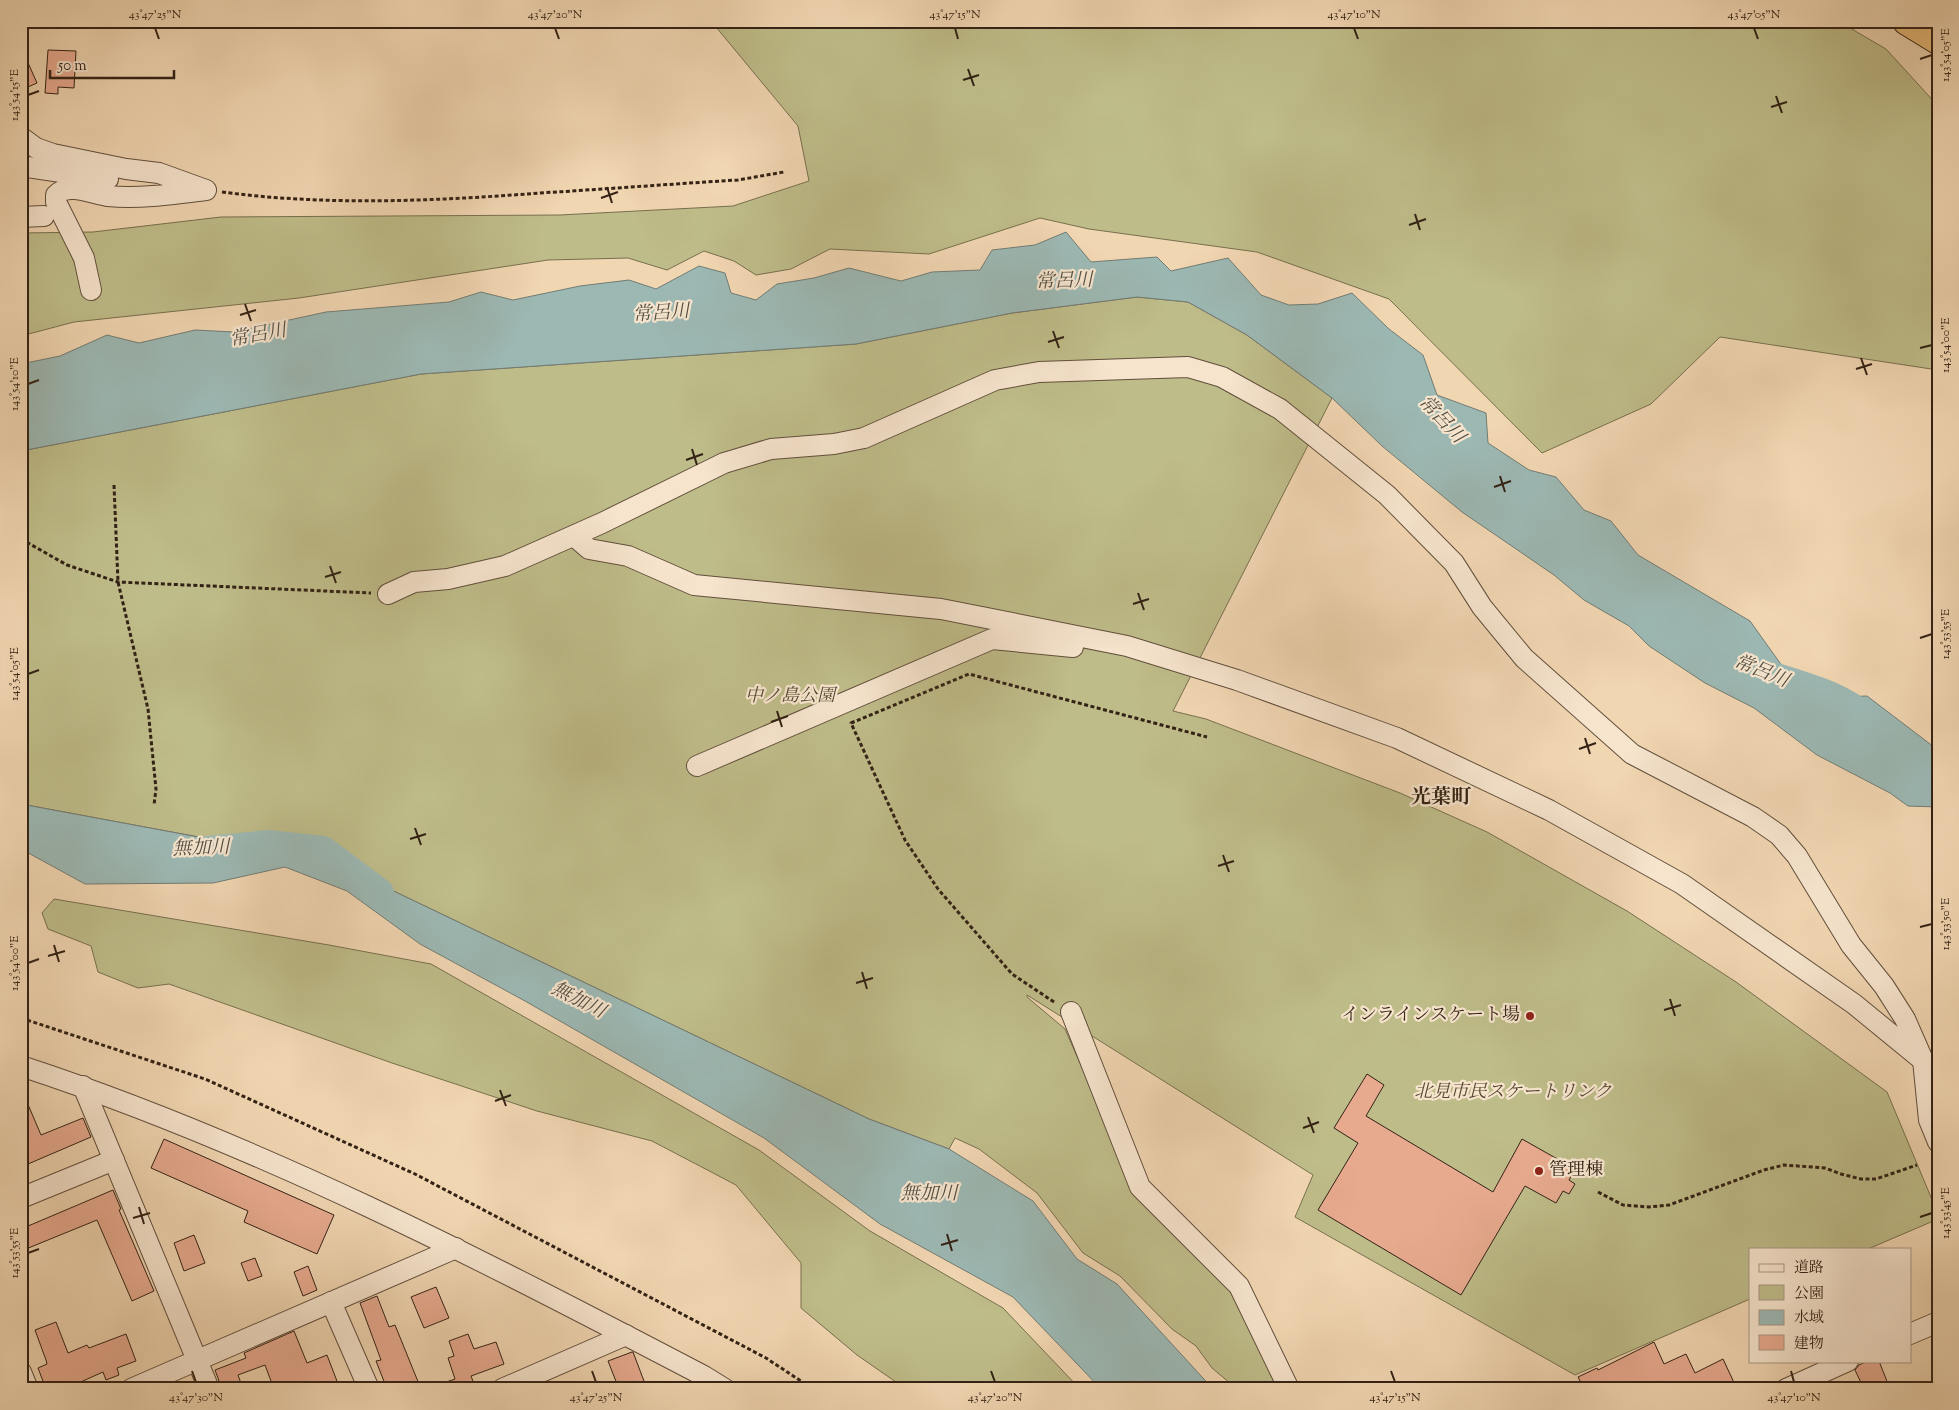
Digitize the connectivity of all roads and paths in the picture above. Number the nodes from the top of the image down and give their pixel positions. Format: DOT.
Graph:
graph roads {
  1 [pos="1907,21"];
  2 [pos="1938,40"];
  3 [pos="21,137"];
  4 [pos="21,166"];
  5 [pos="784,172"];
  6 [pos="206,190"];
  7 [pos="44,216"];
  8 [pos="21,217"];
  9 [pos="91,290"];
  10 [pos="114,485"];
  11 [pos="574,536"];
  12 [pos="21,539"];
  13 [pos="118,582"];
  14 [pos="388,594"];
  15 [pos="1104,642"];
  16 [pos="1207,737"];
  17 [pos="697,766"];
  18 [pos="154,805"];
  19 [pos="1062,1007"];
  20 [pos="21,1018"];
  21 [pos="21,1066"];
  22 [pos="1930,1066"];
  23 [pos="83,1086"];
  24 [pos="1938,1142"];
  25 [pos="114,1160"];
  26 [pos="1917,1165"];
  27 [pos="1598,1192"];
  28 [pos="21,1198"];
  29 [pos="456,1248"];
  30 [pos="331,1302"];
  31 [pos="1938,1322"];
  32 [pos="1912,1333"];
  33 [pos="626,1335"];
  34 [pos="197,1361"];
  35 [pos="1846,1362"];
  36 [pos="21,1372"];
  37 [pos="527,1384"];
  38 [pos="28,1389"];
  39 [pos="131,1389"];
  40 [pos="209,1389"];
  41 [pos="369,1389"];
  42 [pos="502,1389"];
  43 [pos="725,1389"];
  44 [pos="813,1389"];
  45 [pos="1288,1389"];
  46 [pos="1786,1389"];
  1 -- 2 [label="highway"];
  3 -- 6 [label="street"];
  4 -- 6 [label="street"];
  5 -- 6 [label="path"];
  6 -- 9 [label="street"];
  7 -- 8 [label="street"];
  10 -- 13 [label="path"];
  11 -- 14 [label="street"];
  11 -- 15 [label="street"];
  11 -- 22 [label="street"];
  12 -- 13 [label="path"];
  13 -- 14 [label="path"];
  13 -- 18 [label="path"];
  15 -- 17 [label="street"];
  15 -- 22 [label="street"];
  16 -- 19 [label="path"];
  19 -- 45 [label="street"];
  20 -- 44 [label="path"];
  21 -- 23 [label="street"];
  22 -- 24 [label="street"];
  23 -- 25 [label="street"];
  23 -- 29 [label="street"];
  25 -- 28 [label="street"];
  25 -- 34 [label="street"];
  26 -- 27 [label="path"];
  29 -- 30 [label="street"];
  29 -- 33 [label="street"];
  30 -- 34 [label="street"];
  30 -- 41 [label="street"];
  31 -- 32 [label="street"];
  33 -- 37 [label="street"];
  33 -- 43 [label="street"];
  34 -- 39 [label="street"];
  34 -- 40 [label="street"];
  35 -- 46 [label="street"];
  36 -- 38 [label="street"];
  37 -- 42 [label="street"];
}
